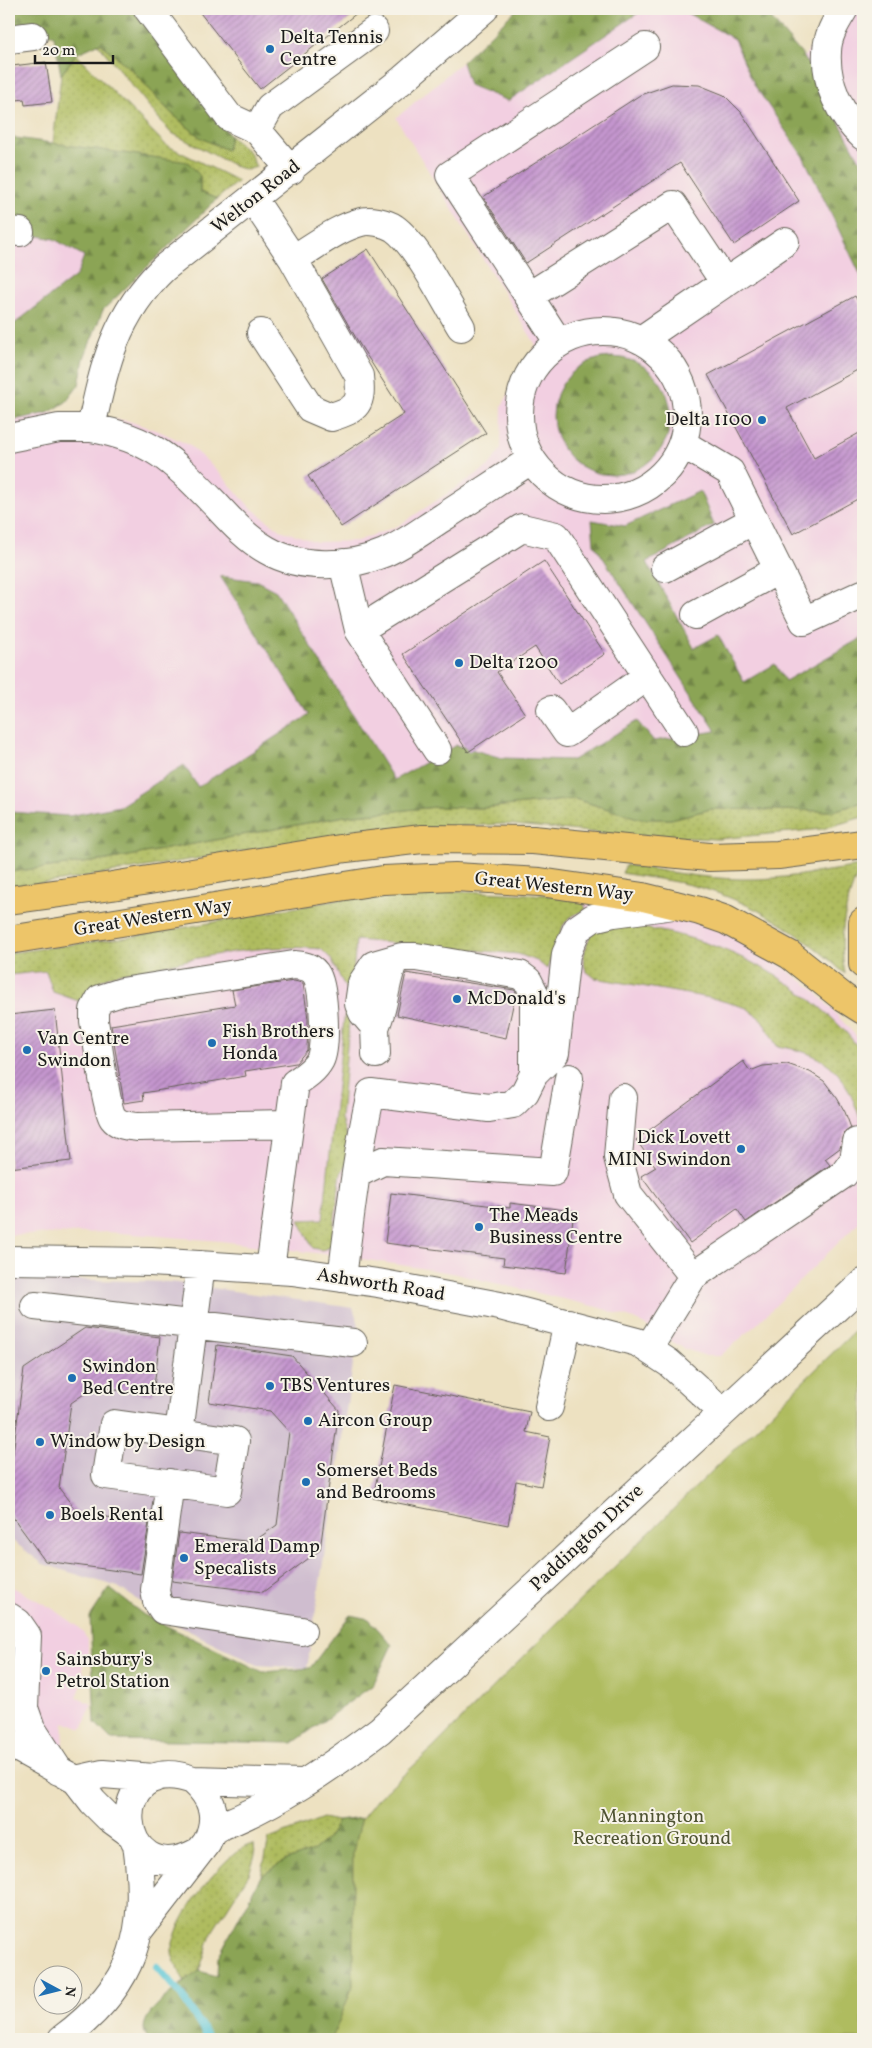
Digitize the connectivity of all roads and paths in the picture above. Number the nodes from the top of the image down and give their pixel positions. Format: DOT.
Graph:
graph roads {
  1 [pos="148,9"];
  2 [pos="484,9"];
  3 [pos="844,9"];
  4 [pos="374,31"];
  5 [pos="645,47"];
  6 [pos="257,130"];
  7 [pos="863,136"];
  8 [pos="291,170"];
  9 [pos="253,199"];
  10 [pos="784,242"];
  11 [pos="293,259"];
  12 [pos="725,283"];
  13 [pos="529,296"];
  14 [pos="461,327"];
  15 [pos="261,333"];
  16 [pos="641,340"];
  17 [pos="559,343"];
  18 [pos="91,428"];
  19 [pos="9,438"];
  20 [pos="682,444"];
  21 [pos="531,460"];
  22 [pos="754,520"];
  23 [pos="343,563"];
  24 [pos="665,568"];
  25 [pos="778,570"];
  26 [pos="863,594"];
  27 [pos="696,614"];
  28 [pos="359,630"];
  29 [pos="648,676"];
  30 [pos="551,710"];
  31 [pos="684,732"];
  32 [pos="437,750"];
  33 [pos="863,844"];
  34 [pos="9,900"];
  35 [pos="676,904"];
  36 [pos="863,922"];
  37 [pos="9,940"];
  38 [pos="863,964"];
  39 [pos="863,1010"];
  40 [pos="376,1054"];
  41 [pos="534,1074"];
  42 [pos="569,1078"];
  43 [pos="623,1098"];
  44 [pos="289,1124"];
  45 [pos="857,1142"];
  46 [pos="357,1169"];
  47 [pos="9,1260"];
  48 [pos="201,1264"];
  49 [pos="270,1269"];
  50 [pos="694,1276"];
  51 [pos="342,1278"];
  52 [pos="863,1282"];
  53 [pos="35,1306"];
  54 [pos="568,1323"];
  55 [pos="194,1326"];
  56 [pos="353,1343"];
  57 [pos="648,1349"];
  58 [pos="549,1406"];
  59 [pos="723,1412"];
  60 [pos="179,1433"];
  61 [pos="170,1483"];
  62 [pos="9,1617"];
  63 [pos="302,1631"];
  64 [pos="9,1743"];
  65 [pos="68,1776"];
  66 [pos="154,1778"];
  67 [pos="193,1780"];
  68 [pos="302,1783"];
  69 [pos="213,1829"];
  70 [pos="134,1839"];
  71 [pos="198,1852"];
  72 [pos="139,1930"];
  73 [pos="62,2039"];
  1 -- 6 [label="street"];
  2 -- 8 [label="street, Welton Road"];
  3 -- 7 [label="street"];
  4 -- 6 [label="street"];
  5 -- 13 [label="street"];
  6 -- 8 [label="street"];
  8 -- 9 [label="street, Welton Road"];
  9 -- 11 [label="street"];
  9 -- 18 [label="street, Welton Road"];
  10 -- 12 [label="street"];
  11 -- 14 [label="street"];
  11 -- 15 [label="street"];
  12 -- 13 [label="street"];
  12 -- 16 [label="street"];
  13 -- 17 [label="street"];
  16 -- 17 [label="street"];
  16 -- 20 [label="street"];
  17 -- 21 [label="street"];
  18 -- 19 [label="street"];
  18 -- 23 [label="street"];
  20 -- 21 [label="street"];
  20 -- 22 [label="street"];
  21 -- 23 [label="street"];
  22 -- 24 [label="street"];
  22 -- 25 [label="street"];
  23 -- 28 [label="street"];
  25 -- 26 [label="street"];
  25 -- 27 [label="street"];
  28 -- 29 [label="street"];
  28 -- 32 [label="street"];
  29 -- 30 [label="street"];
  29 -- 31 [label="street"];
  33 -- 34 [label="main road, Great Western Way"];
  35 -- 37 [label="main road, Great Western Way"];
  35 -- 39 [label="main road, Great Western Way"];
  35 -- 41 [label="street"];
  36 -- 38 [label="main road"];
  40 -- 41 [label="street"];
  41 -- 46 [label="street"];
  42 -- 46 [label="street"];
  43 -- 50 [label="street"];
  44 -- 44 [label="street"];
  44 -- 49 [label="street"];
  45 -- 50 [label="street"];
  46 -- 51 [label="street"];
  47 -- 48 [label="street, Ashworth Road"];
  48 -- 49 [label="street, Ashworth Road"];
  48 -- 55 [label="street"];
  49 -- 51 [label="street, Ashworth Road"];
  50 -- 57 [label="street"];
  51 -- 54 [label="street, Ashworth Road"];
  52 -- 59 [label="street, Paddington Drive"];
  53 -- 55 [label="street"];
  54 -- 57 [label="street, Ashworth Road"];
  54 -- 58 [label="street"];
  55 -- 56 [label="street"];
  55 -- 60 [label="street"];
  57 -- 59 [label="street, Ashworth Road"];
  59 -- 68 [label="street, Paddington Drive"];
  60 -- 61 [label="street"];
  60 -- 61 [label="street"];
  61 -- 63 [label="street"];
  62 -- 65 [label="street"];
  64 -- 65 [label="street"];
  65 -- 66 [label="street"];
  65 -- 70 [label="street"];
  66 -- 67 [label="street"];
  66 -- 70 [label="street"];
  67 -- 68 [label="street"];
  67 -- 69 [label="street"];
  68 -- 69 [label="street, Paddington Drive"];
  69 -- 71 [label="street"];
  70 -- 71 [label="street"];
  70 -- 72 [label="street"];
  71 -- 72 [label="street"];
  72 -- 73 [label="street"];
}
